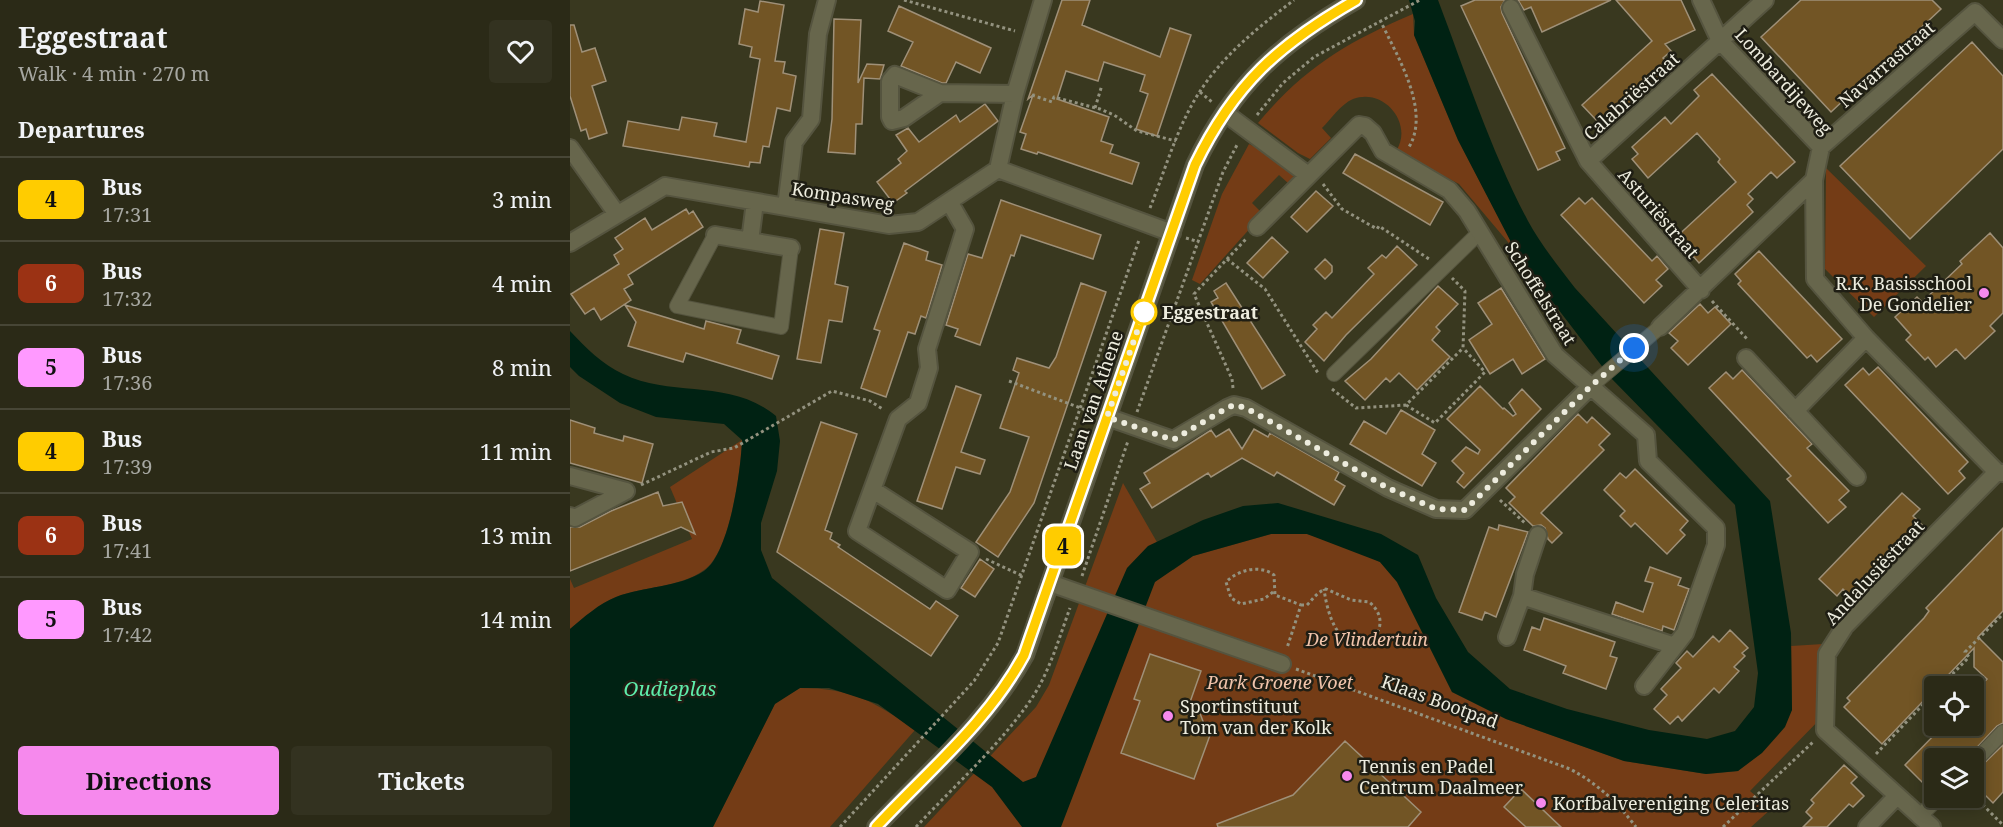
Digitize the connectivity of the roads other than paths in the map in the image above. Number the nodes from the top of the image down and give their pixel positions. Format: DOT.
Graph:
graph roads {
  1 [pos="827,0"];
  2 [pos="1043,0"];
  3 [pos="1356,0"];
  4 [pos="1701,0"];
  5 [pos="1765,0"];
  6 [pos="1511,8"];
  7 [pos="2003,40"];
  8 [pos="1720,41"];
  9 [pos="940,93"];
  10 [pos="1015,94"];
  11 [pos="1225,113"];
  12 [pos="1821,147"];
  13 [pos="570,148"];
  14 [pos="1588,161"];
  15 [pos="998,169"];
  16 [pos="1310,172"];
  17 [pos="1814,180"];
  18 [pos="755,202"];
  19 [pos="950,203"];
  20 [pos="786,207"];
  21 [pos="617,214"];
  22 [pos="1257,227"];
  23 [pos="1172,232"];
  24 [pos="1480,232"];
  25 [pos="715,235"];
  26 [pos="750,241"];
  27 [pos="570,243"];
  28 [pos="791,248"];
  29 [pos="1701,290"];
  30 [pos="1660,327"];
  31 [pos="1866,338"];
  32 [pos="1746,358"];
  33 [pos="1330,379"];
  34 [pos="1590,387"];
  35 [pos="1795,411"];
  36 [pos="1107,417"];
  37 [pos="2000,473"];
  38 [pos="570,476"];
  39 [pos="1857,477"];
  40 [pos="873,490"];
  41 [pos="570,516"];
  42 [pos="1538,535"];
  43 [pos="1050,583"];
  44 [pos="1522,596"];
  45 [pos="1507,637"];
  46 [pos="1675,646"];
  47 [pos="1282,663"];
  48 [pos="1644,686"];
  49 [pos="2003,732"];
  50 [pos="1984,752"];
  51 [pos="1896,796"];
  52 [pos="1933,808"];
  53 [pos="1925,822"];
  54 [pos="876,827"];
  55 [pos="1867,827"];
  1 -- 20 [label="street"];
  2 -- 10 [label="street"];
  3 -- 11 [label="street, Laan van Athene"];
  4 -- 8 [label="street, Lombardijeweg"];
  5 -- 8 [label="street, Calabriëstraat"];
  6 -- 14 [label="street, Calabriëstraat"];
  7 -- 12 [label="street, Navarrastraat"];
  8 -- 12 [label="street, Lombardijeweg"];
  8 -- 14 [label="street, Calabriëstraat"];
  9 -- 10 [label="street"];
  10 -- 15 [label="street"];
  11 -- 16 [label="street"];
  11 -- 23 [label="street, Laan van Athene"];
  12 -- 17 [label="street, Lombardijeweg"];
  13 -- 21 [label="street"];
  14 -- 29 [label="street, Asturiëstraat"];
  15 -- 19 [label="street, Kompasweg"];
  15 -- 23 [label="street"];
  16 -- 22 [label="street, Schoffelstraat"];
  16 -- 24 [label="street, Schoffelstraat"];
  17 -- 29 [label="street"];
  17 -- 31 [label="street, Lombardijeweg"];
  18 -- 20 [label="street, Kompasweg"];
  18 -- 21 [label="street, Kompasweg"];
  18 -- 26 [label="street"];
  19 -- 20 [label="street, Kompasweg"];
  19 -- 40 [label="street"];
  21 -- 27 [label="street, Kompasweg"];
  23 -- 36 [label="street, Laan van Athene"];
  24 -- 33 [label="street"];
  24 -- 34 [label="street, Schoffelstraat"];
  25 -- 26 [label="street"];
  25 -- 28 [label="street"];
  26 -- 28 [label="street"];
  29 -- 30 [label="street"];
  30 -- 34 [label="street"];
  31 -- 35 [label="street"];
  31 -- 37 [label="street, Lombardijeweg"];
  32 -- 35 [label="street"];
  34 -- 36 [label="street"];
  34 -- 46 [label="street, Schoffelstraat"];
  35 -- 39 [label="street"];
  36 -- 43 [label="street, Laan van Athene"];
  37 -- 51 [label="street, Andalusiëstraat"];
  38 -- 41 [label="street"];
  40 -- 40 [label="street"];
  42 -- 44 [label="street"];
  43 -- 47 [label="street"];
  43 -- 54 [label="street, Laan van Athene"];
  44 -- 45 [label="street"];
  44 -- 46 [label="street"];
  46 -- 48 [label="street, Schoffelstraat"];
  49 -- 50 [label="street"];
  51 -- 53 [label="street"];
  51 -- 55 [label="street"];
  52 -- 53 [label="street"];
}
